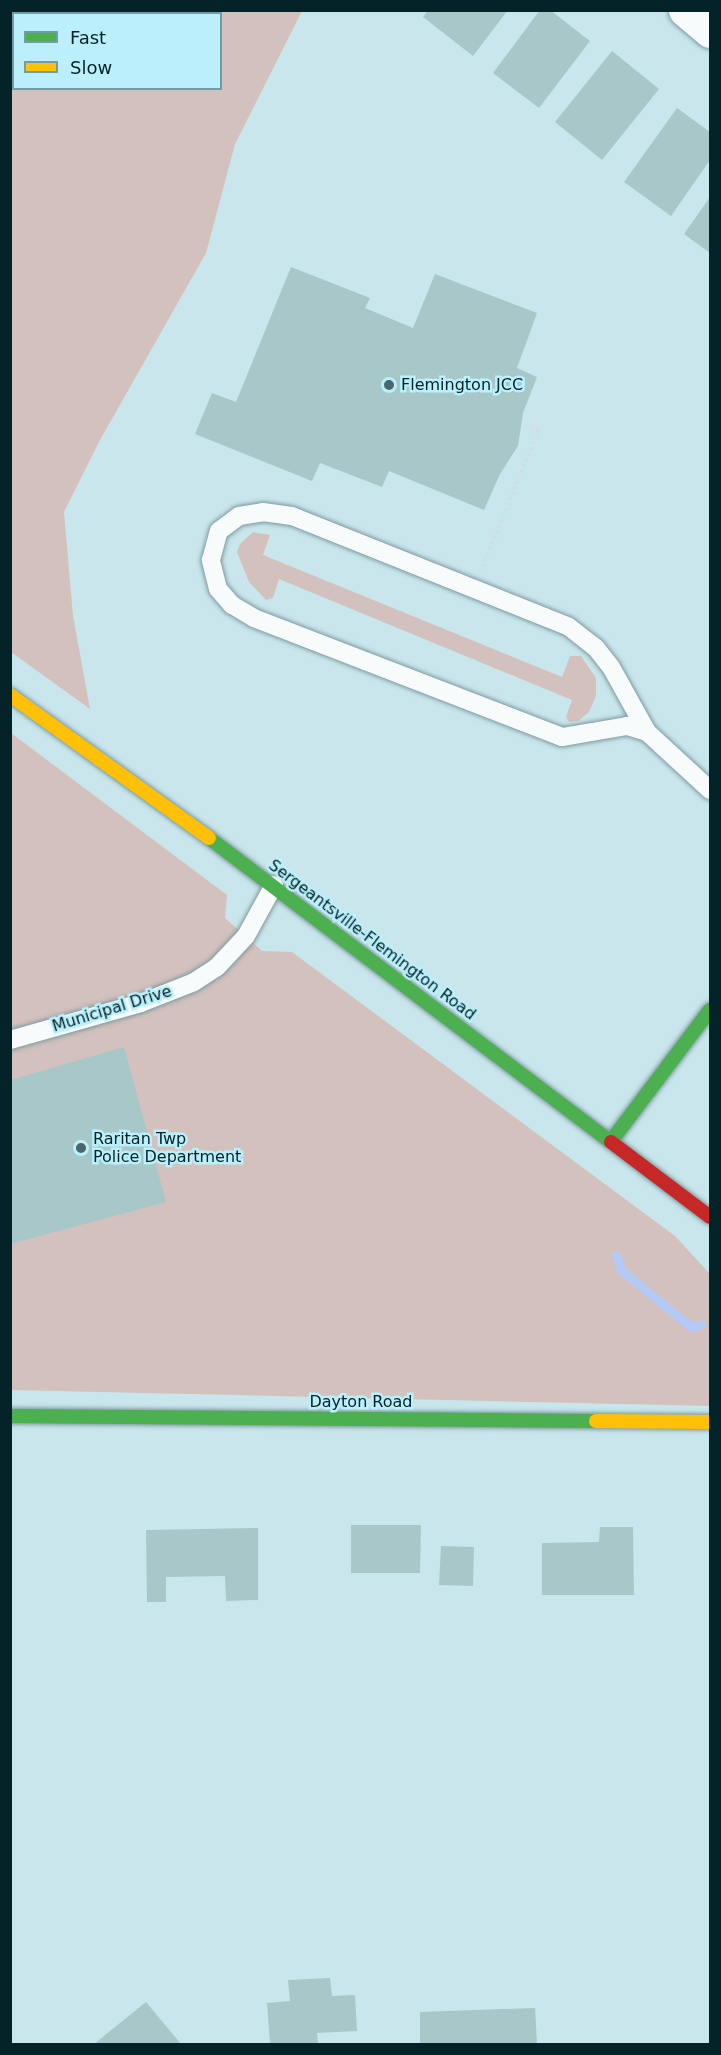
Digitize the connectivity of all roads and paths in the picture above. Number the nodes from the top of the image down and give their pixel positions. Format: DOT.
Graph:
graph roads {
  1 [pos="526,424"];
  2 [pos="482,567"];
  3 [pos="10,695"];
  4 [pos="647,732"];
  5 [pos="711,790"];
  6 [pos="274,885"];
  7 [pos="711,1010"];
  8 [pos="10,1040"];
  9 [pos="612,1140"];
  10 [pos="711,1217"];
  11 [pos="10,1416"];
  12 [pos="711,1422"];
  1 -- 2 [label="path"];
  3 -- 6 [label="main road, Sergeantsville-Flemington Road"];
  4 -- 4 [label="lane"];
  4 -- 5 [label="lane"];
  6 -- 8 [label="lane, Municipal Drive"];
  6 -- 9 [label="main road, Sergeantsville-Flemington Road"];
  7 -- 9 [label="main road"];
  9 -- 10 [label="main road, Sergeantsville-Flemington Road"];
  11 -- 12 [label="main road, Dayton Road"];
}
